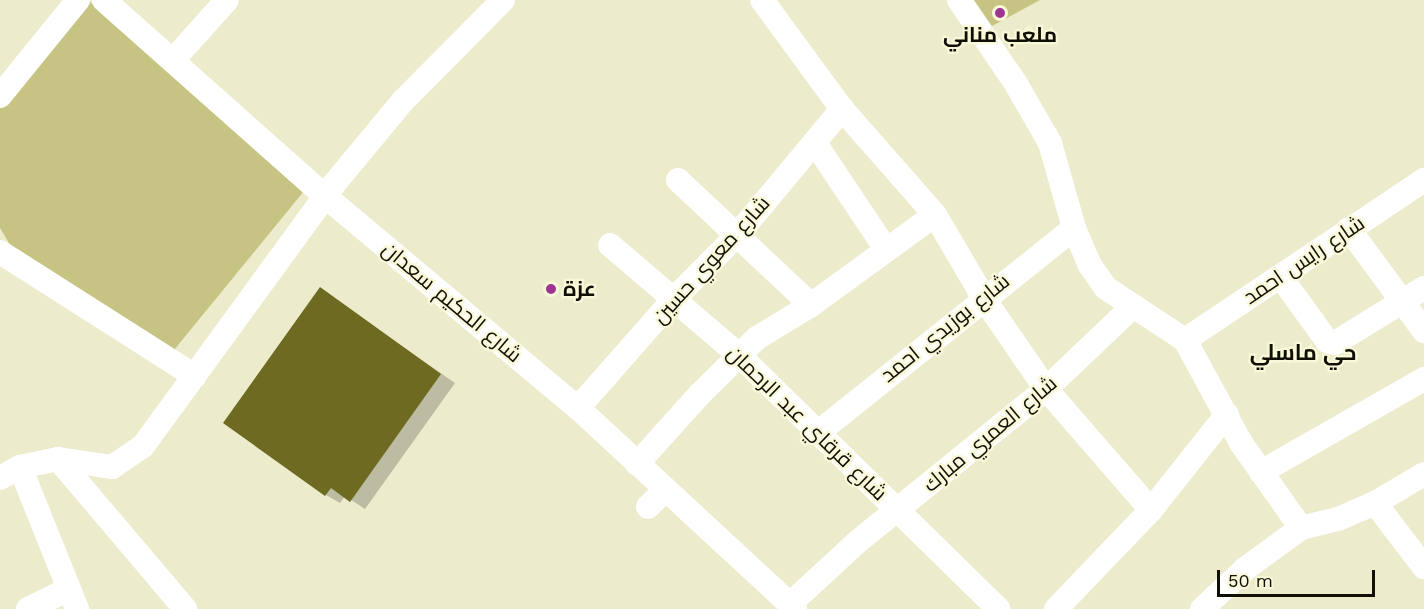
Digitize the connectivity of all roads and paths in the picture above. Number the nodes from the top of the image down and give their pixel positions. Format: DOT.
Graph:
graph roads {
  1 [pos="78,0"];
  2 [pos="104,0"];
  3 [pos="227,0"];
  4 [pos="503,0"];
  5 [pos="762,0"];
  6 [pos="959,0"];
  7 [pos="174,59"];
  8 [pos="0,96"];
  9 [pos="842,109"];
  10 [pos="815,143"];
  11 [pos="678,180"];
  12 [pos="1420,191"];
  13 [pos="325,196"];
  14 [pos="935,215"];
  15 [pos="1074,228"];
  16 [pos="1349,230"];
  17 [pos="738,234"];
  18 [pos="610,245"];
  19 [pos="886,249"];
  20 [pos="0,252"];
  21 [pos="1280,276"];
  22 [pos="1424,288"];
  23 [pos="985,300"];
  24 [pos="672,301"];
  25 [pos="1403,302"];
  26 [pos="811,305"];
  27 [pos="1132,307"];
  28 [pos="1424,331"];
  29 [pos="1185,340"];
  30 [pos="739,355"];
  31 [pos="195,376"];
  32 [pos="1424,379"];
  33 [pos="1046,389"];
  34 [pos="578,408"];
  35 [pos="1227,414"];
  36 [pos="820,431"];
  37 [pos="58,459"];
  38 [pos="637,464"];
  39 [pos="1261,472"];
  40 [pos="10,473"];
  41 [pos="1424,474"];
  42 [pos="665,490"];
  43 [pos="1375,503"];
  44 [pos="648,507"];
  45 [pos="897,510"];
  46 [pos="1151,510"];
  47 [pos="1301,528"];
  48 [pos="1424,567"];
  49 [pos="72,599"];
  50 [pos="793,607"];
  51 [pos="28,609"];
  52 [pos="185,609"];
  53 [pos="998,609"];
  54 [pos="1056,609"];
  55 [pos="1202,609"];
  1 -- 8 [label="street"];
  2 -- 7 [label="street, شارع الحكيم سعدان"];
  3 -- 7 [label="street"];
  4 -- 13 [label="street"];
  5 -- 9 [label="street"];
  6 -- 15 [label="street"];
  7 -- 13 [label="street, شارع الحكيم سعدان"];
  9 -- 10 [label="street, شارع معوي حسين"];
  9 -- 14 [label="street"];
  10 -- 17 [label="street, شارع معوي حسين"];
  10 -- 19 [label="street"];
  11 -- 17 [label="street"];
  12 -- 16 [label="street, شارع رايس احمد"];
  13 -- 31 [label="street"];
  13 -- 34 [label="street, شارع الحكيم سعدان"];
  14 -- 19 [label="street"];
  14 -- 23 [label="street"];
  15 -- 23 [label="street, شارع بوزيدي احمد"];
  15 -- 27 [label="street"];
  16 -- 21 [label="street, شارع رايس احمد"];
  16 -- 25 [label="street"];
  17 -- 24 [label="street, شارع معوي حسين"];
  17 -- 26 [label="street"];
  18 -- 24 [label="street, شارع قرقاي عبد الرحمان"];
  19 -- 26 [label="street"];
  20 -- 31 [label="street"];
  21 -- 25 [label="street"];
  21 -- 29 [label="street, شارع رايس احمد"];
  22 -- 25 [label="street"];
  23 -- 33 [label="street"];
  23 -- 36 [label="street, شارع بوزيدي احمد"];
  24 -- 30 [label="street, شارع قرقاي عبد الرحمان"];
  24 -- 34 [label="street, شارع معوي حسين"];
  25 -- 28 [label="street"];
  26 -- 30 [label="street"];
  27 -- 29 [label="street"];
  27 -- 33 [label="street, شارع العمري مبارك"];
  29 -- 35 [label="street"];
  30 -- 36 [label="street, شارع قرقاي عبد الرحمان"];
  30 -- 38 [label="street"];
  31 -- 37 [label="street"];
  32 -- 39 [label="street"];
  33 -- 45 [label="street, شارع العمري مبارك"];
  33 -- 46 [label="street"];
  34 -- 38 [label="street, شارع الحكيم سعدان"];
  35 -- 39 [label="street"];
  35 -- 46 [label="street"];
  36 -- 45 [label="street, شارع قرقاي عبد الرحمان"];
  37 -- 40 [label="street"];
  37 -- 52 [label="street"];
  38 -- 42 [label="street, شارع الحكيم سعدان"];
  39 -- 47 [label="street"];
  40 -- 49 [label="street"];
  41 -- 43 [label="street"];
  42 -- 44 [label="street"];
  42 -- 50 [label="street, شارع الحكيم سعدان"];
  43 -- 47 [label="street"];
  43 -- 48 [label="street"];
  45 -- 50 [label="street, شارع العمري مبارك"];
  45 -- 53 [label="street, شارع قرقاي عبد الرحمان"];
  46 -- 54 [label="street"];
  47 -- 55 [label="street"];
  49 -- 51 [label="street"];
}
